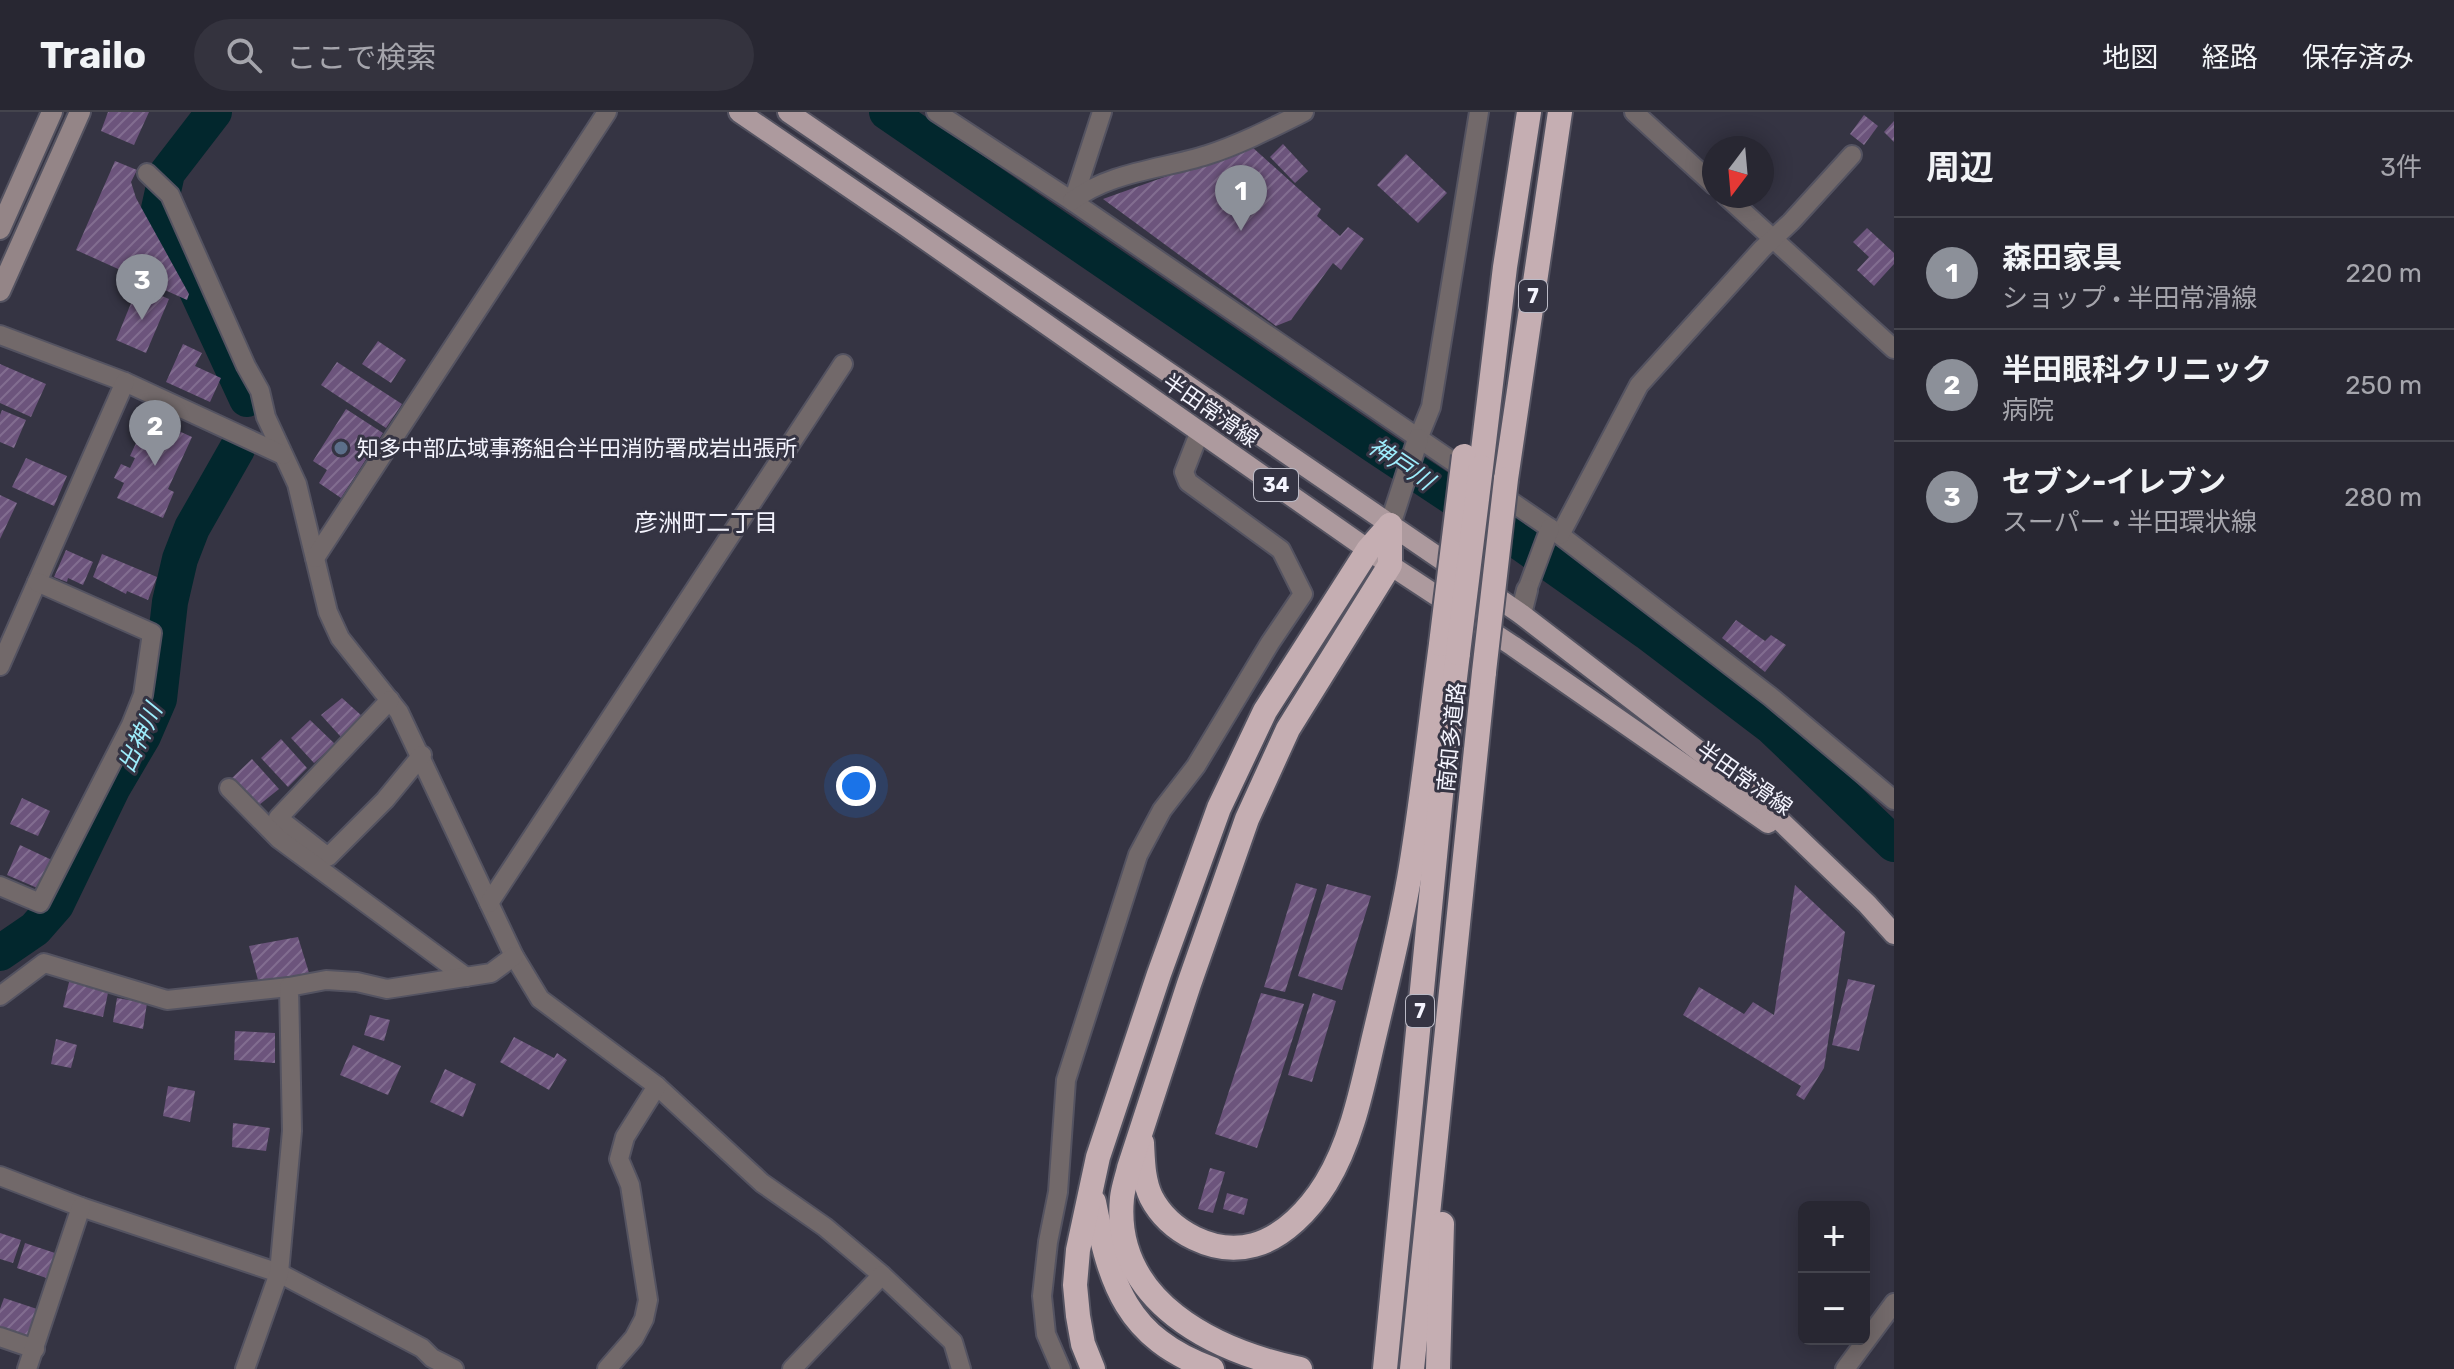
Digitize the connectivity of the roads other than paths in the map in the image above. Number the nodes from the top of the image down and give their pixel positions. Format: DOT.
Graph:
graph roads {
  1 [pos="52,112"];
  2 [pos="80,112"];
  3 [pos="607,112"];
  4 [pos="739,112"];
  5 [pos="788,112"];
  6 [pos="936,112"];
  7 [pos="1102,112"];
  8 [pos="1304,112"];
  9 [pos="1479,112"];
  10 [pos="1529,112"];
  11 [pos="1560,112"];
  12 [pos="1634,112"];
  13 [pos="1852,155"];
  14 [pos="147,173"];
  15 [pos="1702,174"];
  16 [pos="1072,201"];
  17 [pos="1739,208"];
  18 [pos="0,229"];
  19 [pos="1772,239"];
  20 [pos="0,291"];
  21 [pos="0,335"];
  22 [pos="1894,349"];
  23 [pos="843,364"];
  24 [pos="125,382"];
  25 [pos="1200,431"];
  26 [pos="1418,439"];
  27 [pos="283,455"];
  28 [pos="1394,514"];
  29 [pos="1552,534"];
  30 [pos="1368,550"];
  31 [pos="315,558"];
  32 [pos="1390,565"];
  33 [pos="37,582"];
  34 [pos="1527,590"];
  35 [pos="1521,614"];
  36 [pos="1450,648"];
  37 [pos="0,666"];
  38 [pos="390,700"];
  39 [pos="422,755"];
  40 [pos="229,788"];
  41 [pos="1894,800"];
  42 [pos="1815,855"];
  43 [pos="0,886"];
  44 [pos="489,903"];
  45 [pos="1894,934"];
  46 [pos="514,956"];
  47 [pos="466,977"];
  48 [pos="289,987"];
  49 [pos="0,996"];
  50 [pos="657,1086"];
  51 [pos="1436,1128"];
  52 [pos="1141,1129"];
  53 [pos="0,1176"];
  54 [pos="1092,1192"];
  55 [pos="81,1207"];
  56 [pos="279,1273"];
  57 [pos="882,1275"];
  58 [pos="1894,1303"];
  59 [pos="0,1337"];
  60 [pos="35,1349"];
  61 [pos="27,1369"];
  62 [pos="245,1369"];
  63 [pos="454,1369"];
  64 [pos="607,1369"];
  65 [pos="792,1369"];
  66 [pos="961,1369"];
  67 [pos="1061,1369"];
  68 [pos="1093,1369"];
  69 [pos="1212,1369"];
  70 [pos="1300,1369"];
  71 [pos="1385,1369"];
  72 [pos="1412,1369"];
  73 [pos="1438,1369"];
  74 [pos="1845,1369"];
  1 -- 18 [label="main road"];
  2 -- 20 [label="main road"];
  3 -- 31 [label="street"];
  4 -- 25 [label="main road, 半田常滑線 / 34"];
  5 -- 28 [label="main road, 半田常滑線 / 34"];
  6 -- 16 [label="street"];
  7 -- 16 [label="street"];
  8 -- 16 [label="street"];
  9 -- 26 [label="street"];
  10 -- 36 [label="highway, 南知多道路 / 7, bridge"];
  11 -- 51 [label="highway, 南知多道路 / 7, bridge"];
  12 -- 15 [label="street"];
  13 -- 19 [label="street"];
  14 -- 27 [label="street"];
  16 -- 26 [label="street"];
  17 -- 19 [label="street"];
  19 -- 22 [label="street"];
  19 -- 29 [label="street"];
  21 -- 24 [label="street"];
  23 -- 44 [label="street"];
  24 -- 27 [label="street"];
  24 -- 33 [label="street"];
  25 -- 30 [label="main road, 半田常滑線 / 34"];
  25 -- 67 [label="street"];
  26 -- 28 [label="street"];
  26 -- 29 [label="street"];
  27 -- 31 [label="street"];
  28 -- 30 [label="highway"];
  28 -- 32 [label="highway"];
  28 -- 35 [label="main road, 半田常滑線 / 34"];
  29 -- 34 [label="street"];
  29 -- 41 [label="street"];
  30 -- 32 [label="main road, 半田常滑線 / 34"];
  30 -- 54 [label="highway"];
  31 -- 38 [label="street"];
  32 -- 42 [label="main road, 半田常滑線 / 34"];
  32 -- 52 [label="highway"];
  33 -- 37 [label="street"];
  33 -- 43 [label="street"];
  34 -- 35 [label="street"];
  35 -- 42 [label="main road, 半田常滑線 / 34"];
  36 -- 52 [label="highway"];
  36 -- 71 [label="highway, 南知多道路 / 7"];
  38 -- 39 [label="street"];
  38 -- 39 [label="street"];
  39 -- 44 [label="street"];
  40 -- 47 [label="street"];
  42 -- 45 [label="main road, 半田常滑線 / 34"];
  44 -- 46 [label="street"];
  46 -- 47 [label="street"];
  46 -- 50 [label="street"];
  47 -- 48 [label="street"];
  48 -- 49 [label="street"];
  48 -- 56 [label="street"];
  50 -- 57 [label="street"];
  50 -- 64 [label="street"];
  51 -- 72 [label="highway, 南知多道路 / 7"];
  51 -- 73 [label="highway"];
  52 -- 70 [label="highway"];
  53 -- 55 [label="street"];
  54 -- 68 [label="highway"];
  54 -- 69 [label="highway"];
  55 -- 56 [label="street"];
  55 -- 60 [label="street"];
  56 -- 62 [label="street"];
  56 -- 63 [label="street"];
  57 -- 65 [label="street"];
  57 -- 66 [label="street"];
  58 -- 74 [label="street"];
  59 -- 60 [label="street"];
  60 -- 61 [label="street"];
}
